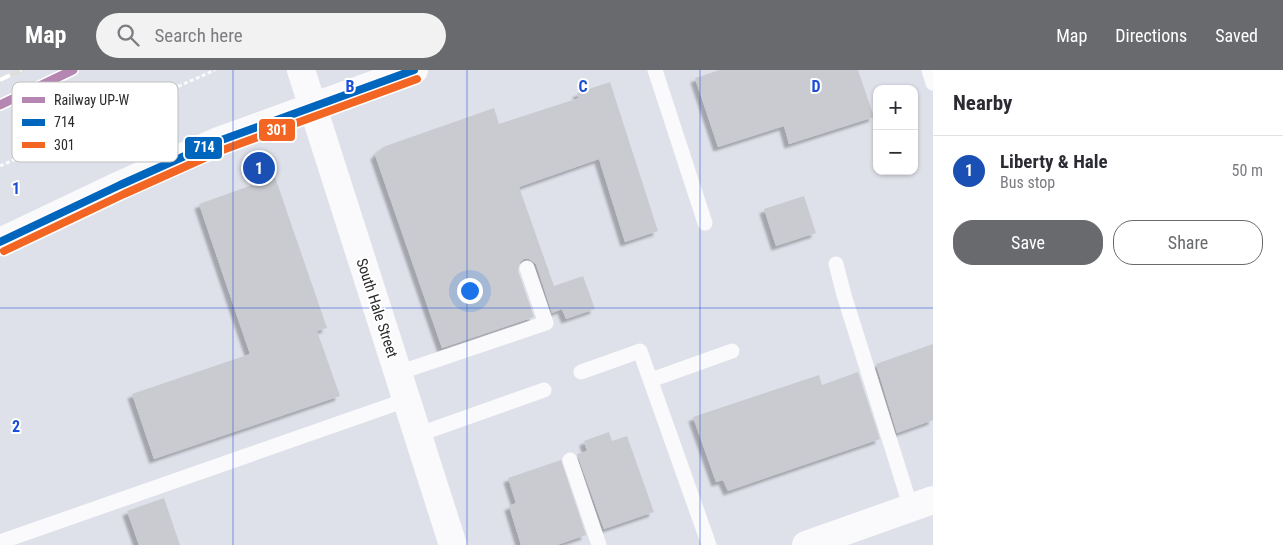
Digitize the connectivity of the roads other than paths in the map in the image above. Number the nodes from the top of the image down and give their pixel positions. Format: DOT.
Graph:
graph roads {
  1 [pos="301,70"];
  2 [pos="414,70"];
  3 [pos="655,70"];
  4 [pos="928,70"];
  5 [pos="933,83"];
  6 [pos="313,106"];
  7 [pos="178,159"];
  8 [pos="171,162"];
  9 [pos="705,223"];
  10 [pos="0,242"];
  11 [pos="836,264"];
  12 [pos="527,268"];
  13 [pos="732,351"];
  14 [pos="581,372"];
  15 [pos="398,373"];
  16 [pos="651,380"];
  17 [pos="544,390"];
  18 [pos="406,400"];
  19 [pos="418,435"];
  20 [pos="570,460"];
  21 [pos="922,504"];
  22 [pos="0,542"];
  23 [pos="810,544"];
  24 [pos="452,545"];
  25 [pos="599,545"];
  26 [pos="709,545"];
  1 -- 6 [label="street, South Hale Street"];
  2 -- 6 [label="street"];
  3 -- 9 [label="lane"];
  4 -- 5 [label="lane"];
  6 -- 7 [label="street"];
  6 -- 15 [label="street, South Hale Street"];
  8 -- 10 [label="street"];
  11 -- 21 [label="lane"];
  12 -- 15 [label="lane"];
  13 -- 16 [label="lane"];
  14 -- 16 [label="lane"];
  15 -- 18 [label="street, South Hale Street"];
  16 -- 26 [label="lane"];
  17 -- 19 [label="lane"];
  18 -- 19 [label="street, South Hale Street"];
  18 -- 22 [label="lane"];
  19 -- 24 [label="street, South Hale Street"];
  20 -- 25 [label="lane"];
  21 -- 23 [label="street"];
}
